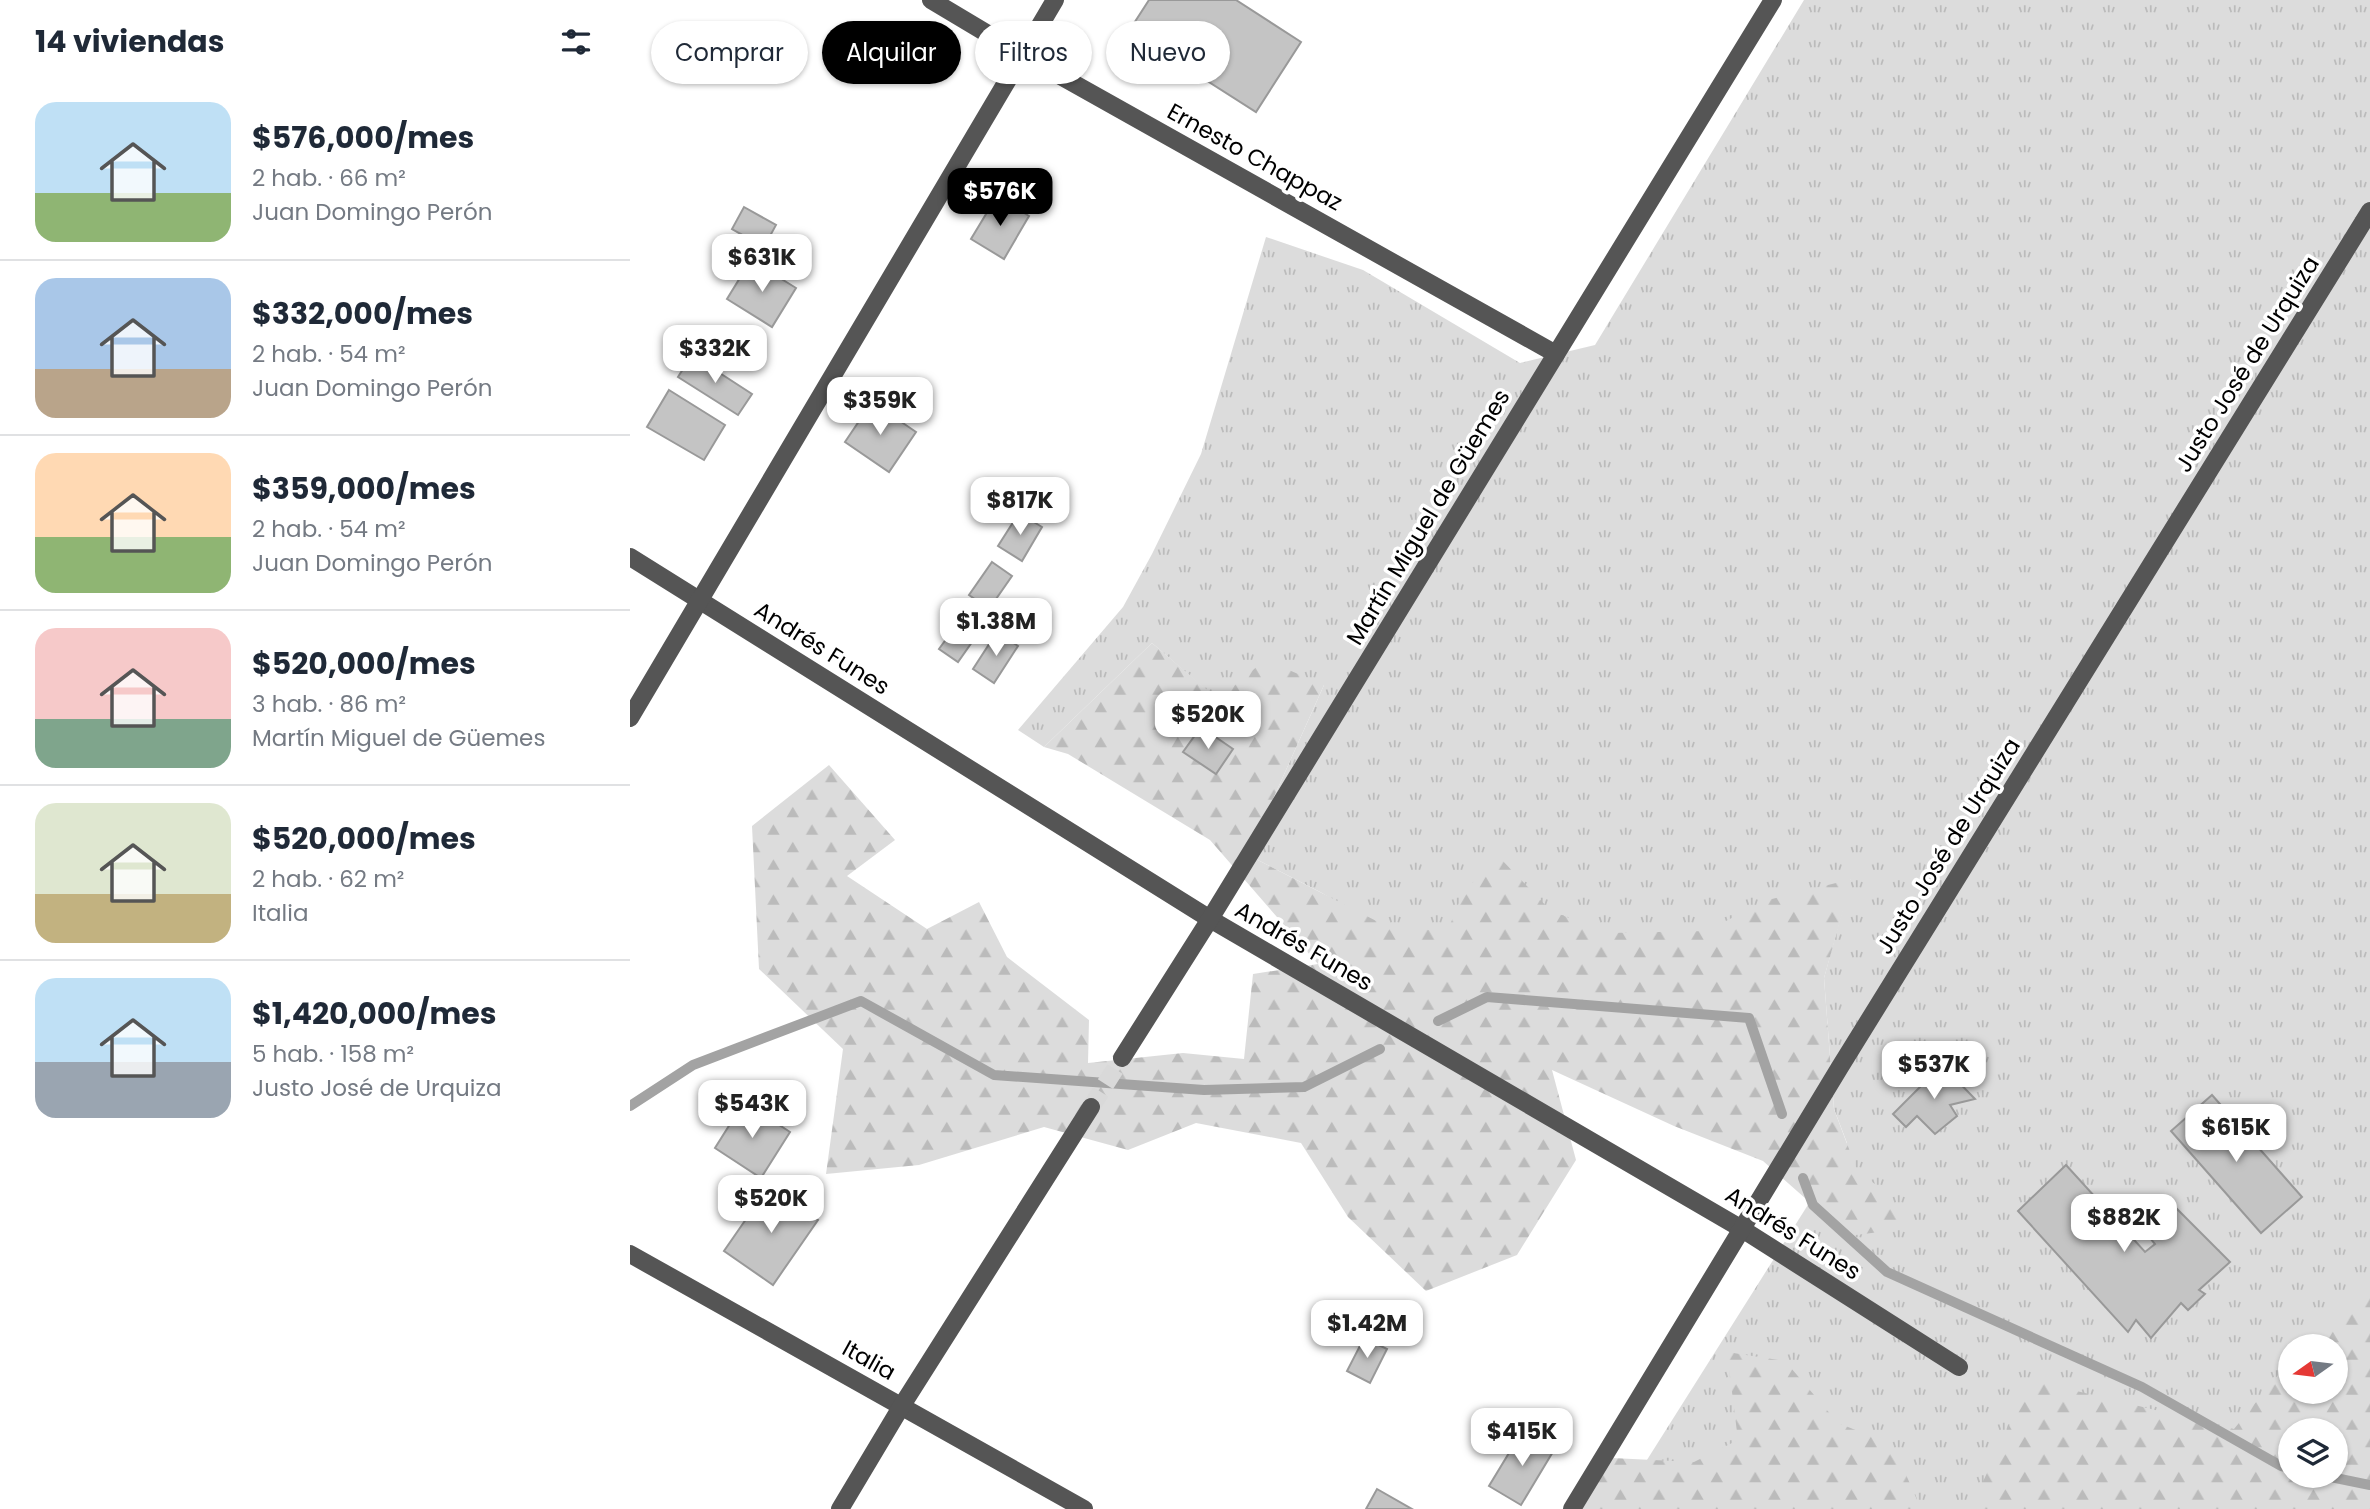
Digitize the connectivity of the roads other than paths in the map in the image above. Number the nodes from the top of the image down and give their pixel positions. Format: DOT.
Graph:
graph roads {
  1 [pos="932,0"];
  2 [pos="1055,0"];
  3 [pos="1773,0"];
  4 [pos="1043,21"];
  5 [pos="975,26"];
  6 [pos="1006,84"];
  7 [pos="1075,84"];
  8 [pos="2370,211"];
  9 [pos="1556,354"];
  10 [pos="630,557"];
  11 [pos="700,600"];
  12 [pos="630,718"];
  13 [pos="1210,919"];
  14 [pos="1122,1058"];
  15 [pos="1091,1107"];
  16 [pos="1742,1229"];
  17 [pos="630,1254"];
  18 [pos="1959,1367"];
  19 [pos="901,1407"];
  20 [pos="840,1509"];
  21 [pos="1084,1509"];
  22 [pos="1572,1509"];
  1 -- 5 [label="street, Ernesto Chappaz"];
  2 -- 4 [label="street"];
  3 -- 9 [label="street, Martín Miguel de Güemes"];
  6 -- 11 [label="street"];
  7 -- 9 [label="street, Ernesto Chappaz"];
  8 -- 16 [label="street, Justo José de Urquiza"];
  9 -- 13 [label="street, Martín Miguel de Güemes"];
  10 -- 11 [label="street, Andrés Funes"];
  11 -- 12 [label="street"];
  11 -- 13 [label="street, Andrés Funes"];
  13 -- 14 [label="street, Martín Miguel de Güemes"];
  13 -- 16 [label="street, Andrés Funes"];
  15 -- 19 [label="street"];
  16 -- 18 [label="street, Andrés Funes"];
  16 -- 22 [label="street, Justo José de Urquiza"];
  17 -- 19 [label="street, Italia"];
  19 -- 20 [label="street"];
  19 -- 21 [label="street, Italia"];
}
